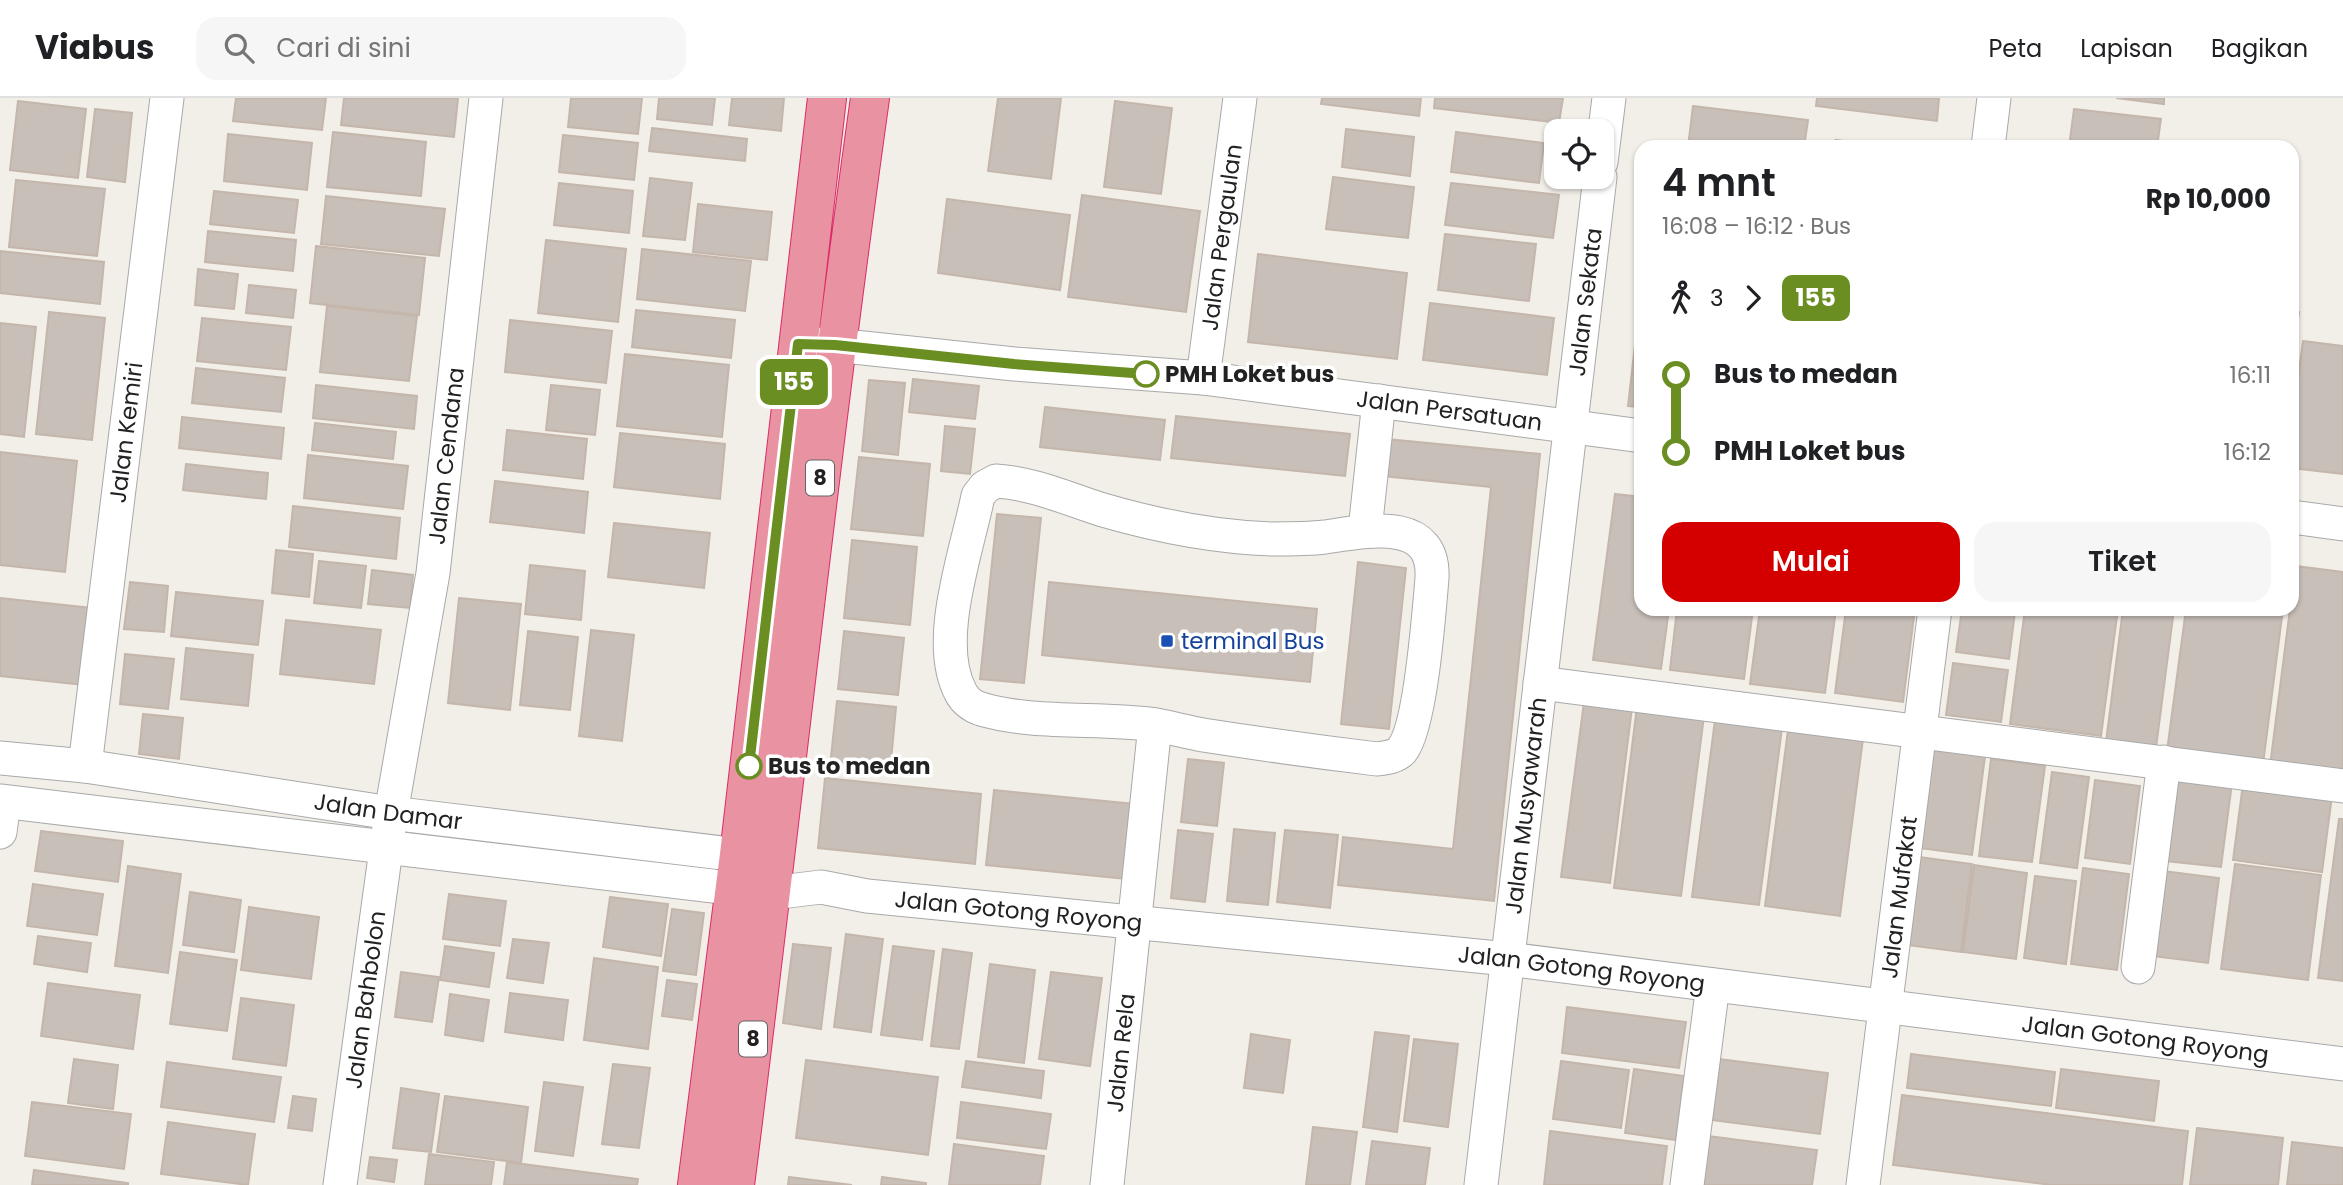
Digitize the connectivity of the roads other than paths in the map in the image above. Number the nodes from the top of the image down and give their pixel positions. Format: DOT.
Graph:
graph roads {
  1 [pos="167,98"];
  2 [pos="486,98"];
  3 [pos="827,98"];
  4 [pos="870,98"];
  5 [pos="1240,98"];
  6 [pos="1609,98"];
  7 [pos="1994,98"];
  8 [pos="1606,119"];
  9 [pos="1989,140"];
  10 [pos="1599,189"];
  11 [pos="817,344"];
  12 [pos="1203,378"];
  13 [pos="1378,401"];
  14 [pos="1570,427"];
  15 [pos="1634,435"];
  16 [pos="2299,518"];
  17 [pos="2343,524"];
  18 [pos="1365,530"];
  19 [pos="1934,616"];
  20 [pos="1540,683"];
  21 [pos="1155,725"];
  22 [pos="1919,733"];
  23 [pos="0,758"];
  24 [pos="2164,762"];
  25 [pos="85,766"];
  26 [pos="2343,786"];
  27 [pos="1,812"];
  28 [pos="391,813"];
  29 [pos="387,846"];
  30 [pos="737,871"];
  31 [pos="774,876"];
  32 [pos="1135,922"];
  33 [pos="1508,959"];
  34 [pos="2138,967"];
  35 [pos="1713,985"];
  36 [pos="1885,1006"];
  37 [pos="2343,1064"];
  38 [pos="340,1185"];
  39 [pos="697,1185"];
  40 [pos="735,1185"];
  41 [pos="1107,1185"];
  42 [pos="1480,1185"];
  43 [pos="1687,1185"];
  44 [pos="1863,1185"];
  1 -- 25 [label="street, Jalan Kemiri"];
  2 -- 28 [label="street, Jalan Cendana"];
  3 -- 11 [label="highway, 8"];
  4 -- 11 [label="highway, 8"];
  5 -- 12 [label="street, Jalan Pergaulan"];
  6 -- 8 [label="street"];
  7 -- 9 [label="street"];
  10 -- 14 [label="street, Jalan Sekata"];
  11 -- 12 [label="street, Jalan Persatuan"];
  11 -- 30 [label="highway, 8"];
  11 -- 31 [label="highway, 8"];
  12 -- 13 [label="street, Jalan Persatuan"];
  13 -- 14 [label="street, Jalan Persatuan"];
  13 -- 18 [label="street"];
  14 -- 15 [label="street, Jalan Persatuan"];
  14 -- 20 [label="street, Jalan Musyawarah"];
  16 -- 17 [label="street"];
  18 -- 21 [label="street"];
  18 -- 21 [label="street"];
  19 -- 22 [label="street, Jalan Mufakat"];
  20 -- 22 [label="street"];
  20 -- 33 [label="street, Jalan Musyawarah"];
  21 -- 32 [label="street, Jalan Rela"];
  22 -- 24 [label="street"];
  22 -- 36 [label="street, Jalan Mufakat"];
  23 -- 25 [label="street, Jalan Damar"];
  24 -- 26 [label="street"];
  24 -- 34 [label="street"];
  25 -- 28 [label="street, Jalan Damar"];
  27 -- 29 [label="street, Jalan Damar"];
  28 -- 29 [label="street, Jalan Bahbolon"];
  28 -- 30 [label="street, Jalan Damar"];
  29 -- 30 [label="street, Jalan Damar"];
  29 -- 38 [label="street, Jalan Bahbolon"];
  30 -- 31 [label="street, Jalan Damar"];
  30 -- 39 [label="highway, 8"];
  31 -- 32 [label="street, Jalan Gotong Royong"];
  31 -- 40 [label="highway, 8"];
  32 -- 33 [label="street, Jalan Gotong Royong"];
  32 -- 41 [label="street, Jalan Rela"];
  33 -- 35 [label="street, Jalan Gotong Royong"];
  33 -- 42 [label="street, Jalan Musyawarah"];
  35 -- 36 [label="street, Jalan Gotong Royong"];
  35 -- 43 [label="street"];
  36 -- 37 [label="street, Jalan Gotong Royong"];
  36 -- 44 [label="street, Jalan Mufakat"];
}
